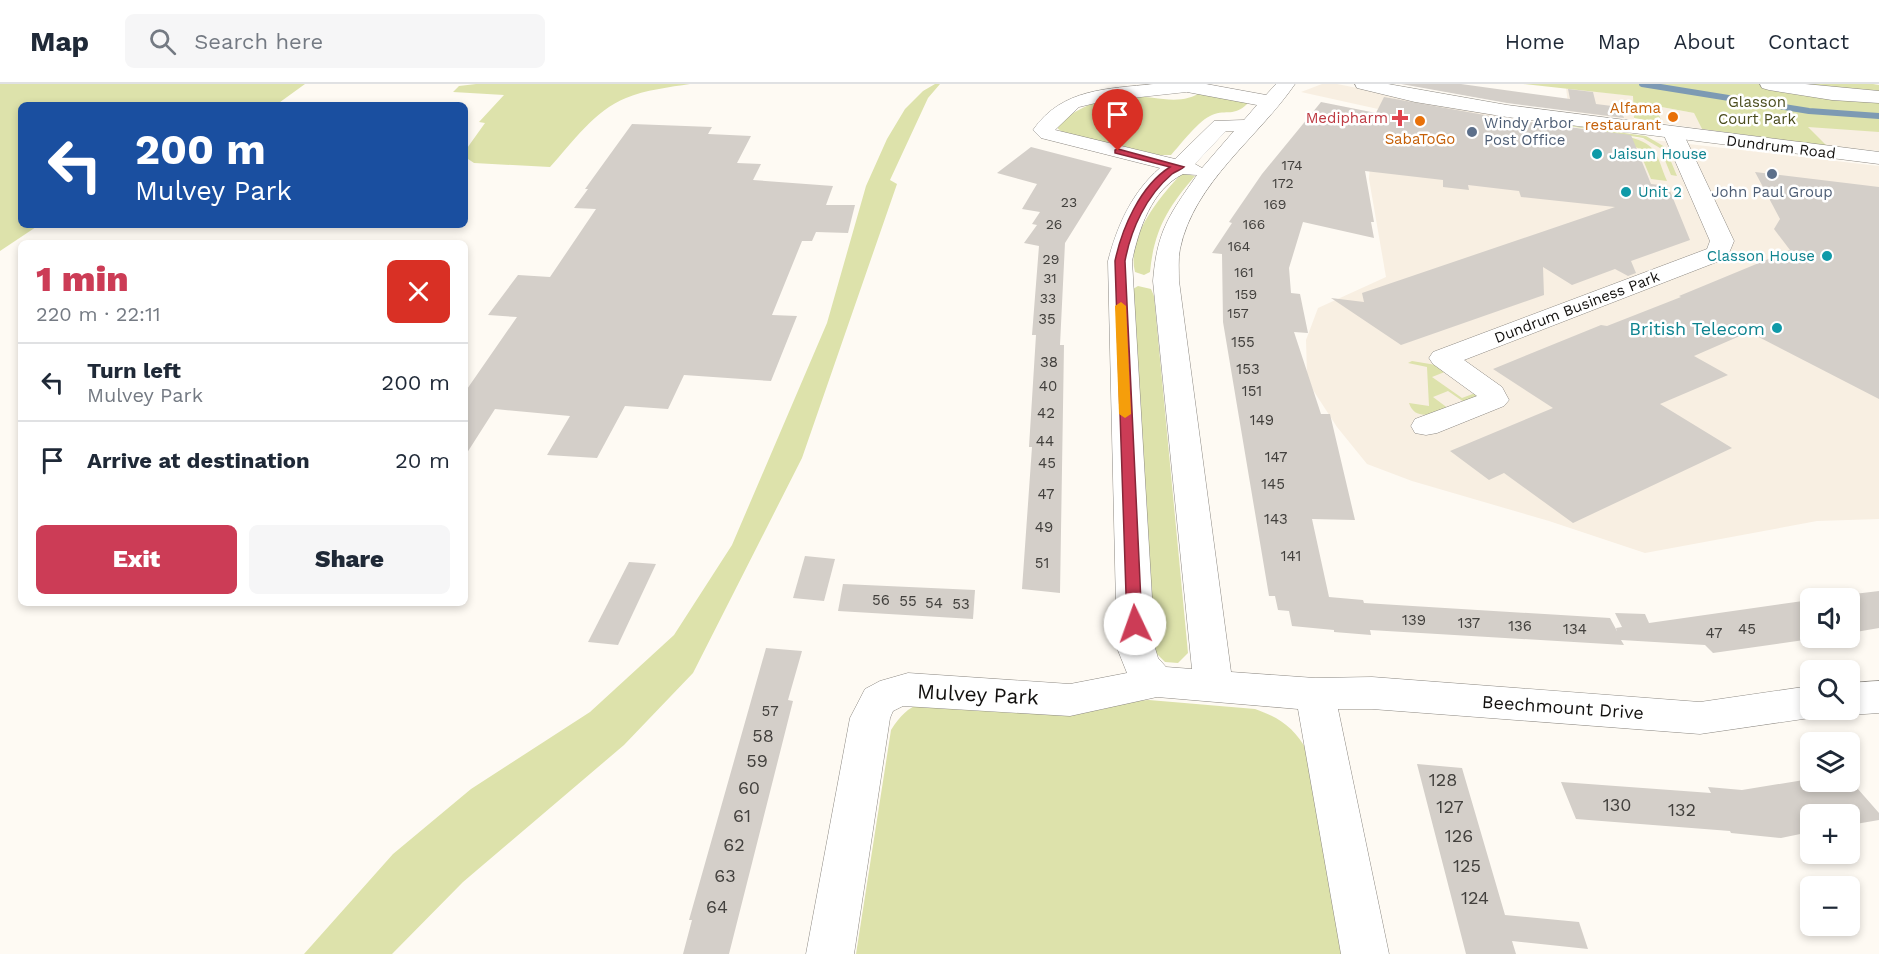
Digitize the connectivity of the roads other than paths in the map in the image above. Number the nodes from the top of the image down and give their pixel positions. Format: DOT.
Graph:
graph roads {
  1 [pos="1286,84"];
  2 [pos="1364,84"];
  3 [pos="1769,84"];
  4 [pos="1879,97"];
  5 [pos="1270,102"];
  6 [pos="1249,126"];
  7 [pos="1673,133"];
  8 [pos="1879,158"];
  9 [pos="1180,167"];
  10 [pos="1209,173"];
  11 [pos="1119,279"];
  12 [pos="1166,281"];
  13 [pos="1426,426"];
  14 [pos="1157,682"];
  15 [pos="1216,686"];
  16 [pos="1315,694"];
  17 [pos="1879,697"];
  18 [pos="1860,698"];
  19 [pos="1800,703"];
  20 [pos="830,954"];
  21 [pos="1365,954"];
  1 -- 5 [label="street"];
  2 -- 7 [label="street, Dundrum Road"];
  3 -- 4 [label="street"];
  5 -- 6 [label="street"];
  5 -- 9 [label="street"];
  6 -- 9 [label="street"];
  6 -- 10 [label="street"];
  7 -- 8 [label="street, Dundrum Road"];
  7 -- 13 [label="street, Dundrum Business Park"];
  9 -- 10 [label="street"];
  9 -- 11 [label="street"];
  10 -- 12 [label="street"];
  11 -- 12 [label="street"];
  11 -- 14 [label="street"];
  12 -- 15 [label="street"];
  14 -- 15 [label="street, Mulvey Park"];
  14 -- 20 [label="street, Mulvey Park"];
  15 -- 16 [label="street, Mulvey Park"];
  16 -- 19 [label="street, Beechmount Drive"];
  16 -- 21 [label="street"];
  17 -- 18 [label="street"];
}
